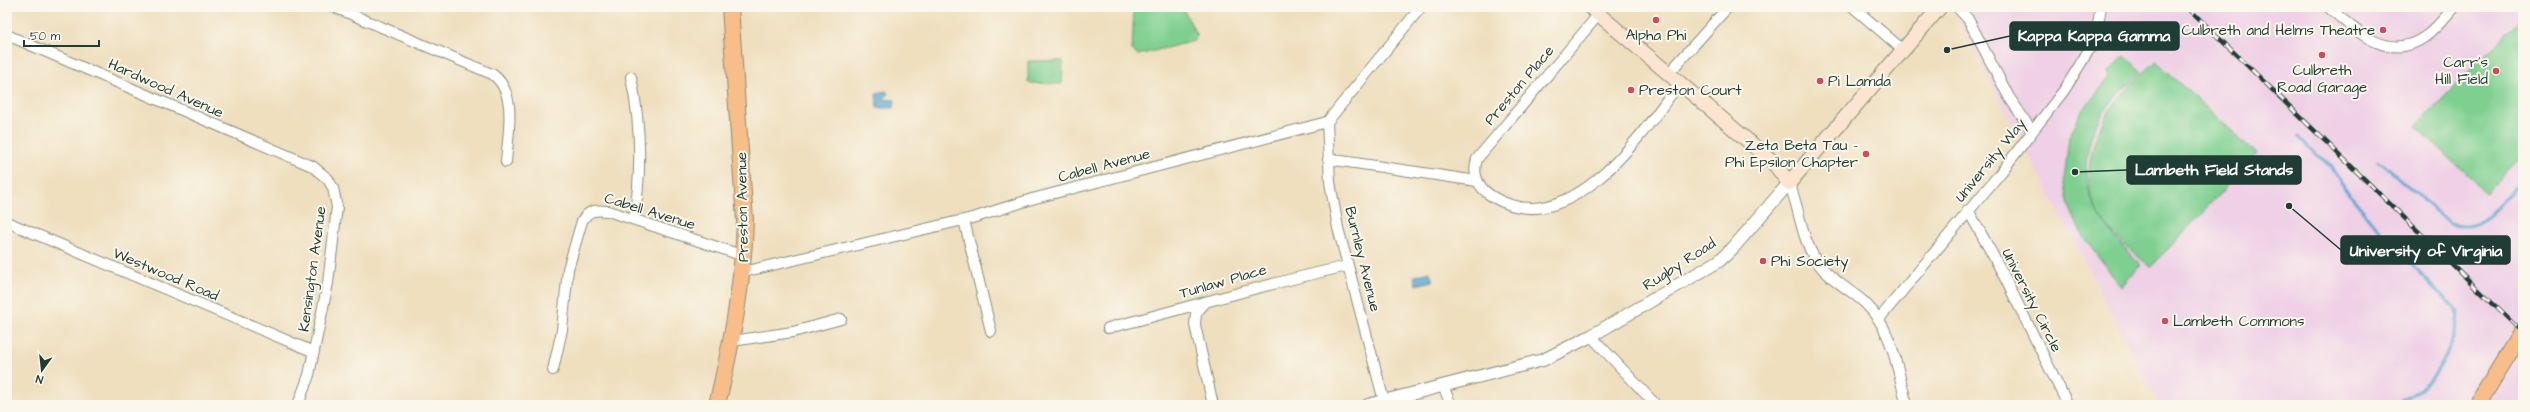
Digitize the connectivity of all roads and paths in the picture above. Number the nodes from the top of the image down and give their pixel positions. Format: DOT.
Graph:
graph roads {
  1 [pos="334,7"];
  2 [pos="730,7"];
  3 [pos="1421,7"];
  4 [pos="1728,7"];
  5 [pos="1853,7"];
  6 [pos="1940,7"];
  7 [pos="1958,7"];
  8 [pos="2101,7"];
  9 [pos="2328,7"];
  10 [pos="2454,7"];
  11 [pos="1594,11"];
  12 [pos="7,35"];
  13 [pos="1903,50"];
  14 [pos="1669,73"];
  15 [pos="631,77"];
  16 [pos="1680,82"];
  17 [pos="1327,122"];
  18 [pos="2032,131"];
  19 [pos="270,149"];
  20 [pos="1328,159"];
  21 [pos="506,162"];
  22 [pos="1477,181"];
  23 [pos="1789,183"];
  24 [pos="1968,210"];
  25 [pos="634,220"];
  26 [pos="964,220"];
  27 [pos="7,222"];
  28 [pos="744,256"];
  29 [pos="1348,266"];
  30 [pos="743,272"];
  31 [pos="1206,303"];
  32 [pos="841,319"];
  33 [pos="1879,319"];
  34 [pos="1108,328"];
  35 [pos="2523,330"];
  36 [pos="992,331"];
  37 [pos="1591,336"];
  38 [pos="732,341"];
  39 [pos="314,352"];
  40 [pos="553,370"];
  41 [pos="1443,386"];
  42 [pos="1384,401"];
  43 [pos="298,405"];
  44 [pos="717,405"];
  45 [pos="1213,405"];
  46 [pos="1368,405"];
  47 [pos="1451,405"];
  48 [pos="1656,405"];
  49 [pos="1907,405"];
  50 [pos="2068,405"];
  51 [pos="2477,405"];
  1 -- 21 [label="street"];
  2 -- 28 [label="main road, Preston Avenue"];
  3 -- 17 [label="street"];
  4 -- 14 [label="street"];
  5 -- 13 [label="street"];
  6 -- 13 [label="main road, Rugby Road"];
  7 -- 18 [label="street"];
  8 -- 18 [label="street, University Way"];
  9 -- 10 [label="street"];
  11 -- 14 [label="main road"];
  11 -- 22 [label="street, Preston Place"];
  12 -- 19 [label="street, Hardwood Avenue"];
  13 -- 23 [label="main road, Rugby Road"];
  14 -- 16 [label="main road"];
  15 -- 25 [label="street"];
  16 -- 22 [label="street"];
  16 -- 23 [label="main road"];
  17 -- 20 [label="street, Burnley Avenue"];
  17 -- 26 [label="street, Cabell Avenue"];
  18 -- 24 [label="street, University Way"];
  19 -- 39 [label="street, Kensington Avenue"];
  20 -- 22 [label="street"];
  20 -- 29 [label="street, Burnley Avenue"];
  23 -- 33 [label="street"];
  23 -- 37 [label="street, Rugby Road"];
  24 -- 33 [label="street, University Way"];
  24 -- 50 [label="street, University Circle"];
  25 -- 28 [label="street, Cabell Avenue"];
  25 -- 40 [label="street, Cabell Avenue"];
  26 -- 30 [label="street, Cabell Avenue"];
  26 -- 36 [label="street"];
  27 -- 39 [label="street, Westwood Road"];
  28 -- 30 [label="main road, Preston Avenue"];
  29 -- 31 [label="street, Tunlaw Place"];
  29 -- 42 [label="street, Burnley Avenue"];
  30 -- 38 [label="main road, Preston Avenue"];
  31 -- 34 [label="street, Tunlaw Place"];
  31 -- 45 [label="street"];
  32 -- 38 [label="street"];
  33 -- 49 [label="street"];
  35 -- 51 [label="main road"];
  37 -- 41 [label="street, Rugby Road"];
  37 -- 48 [label="street"];
  38 -- 44 [label="main road, Preston Avenue"];
  39 -- 43 [label="street, Kensington Avenue"];
  41 -- 42 [label="street, Rugby Road"];
  41 -- 47 [label="street"];
  42 -- 46 [label="street, Rugby Road"];
}
